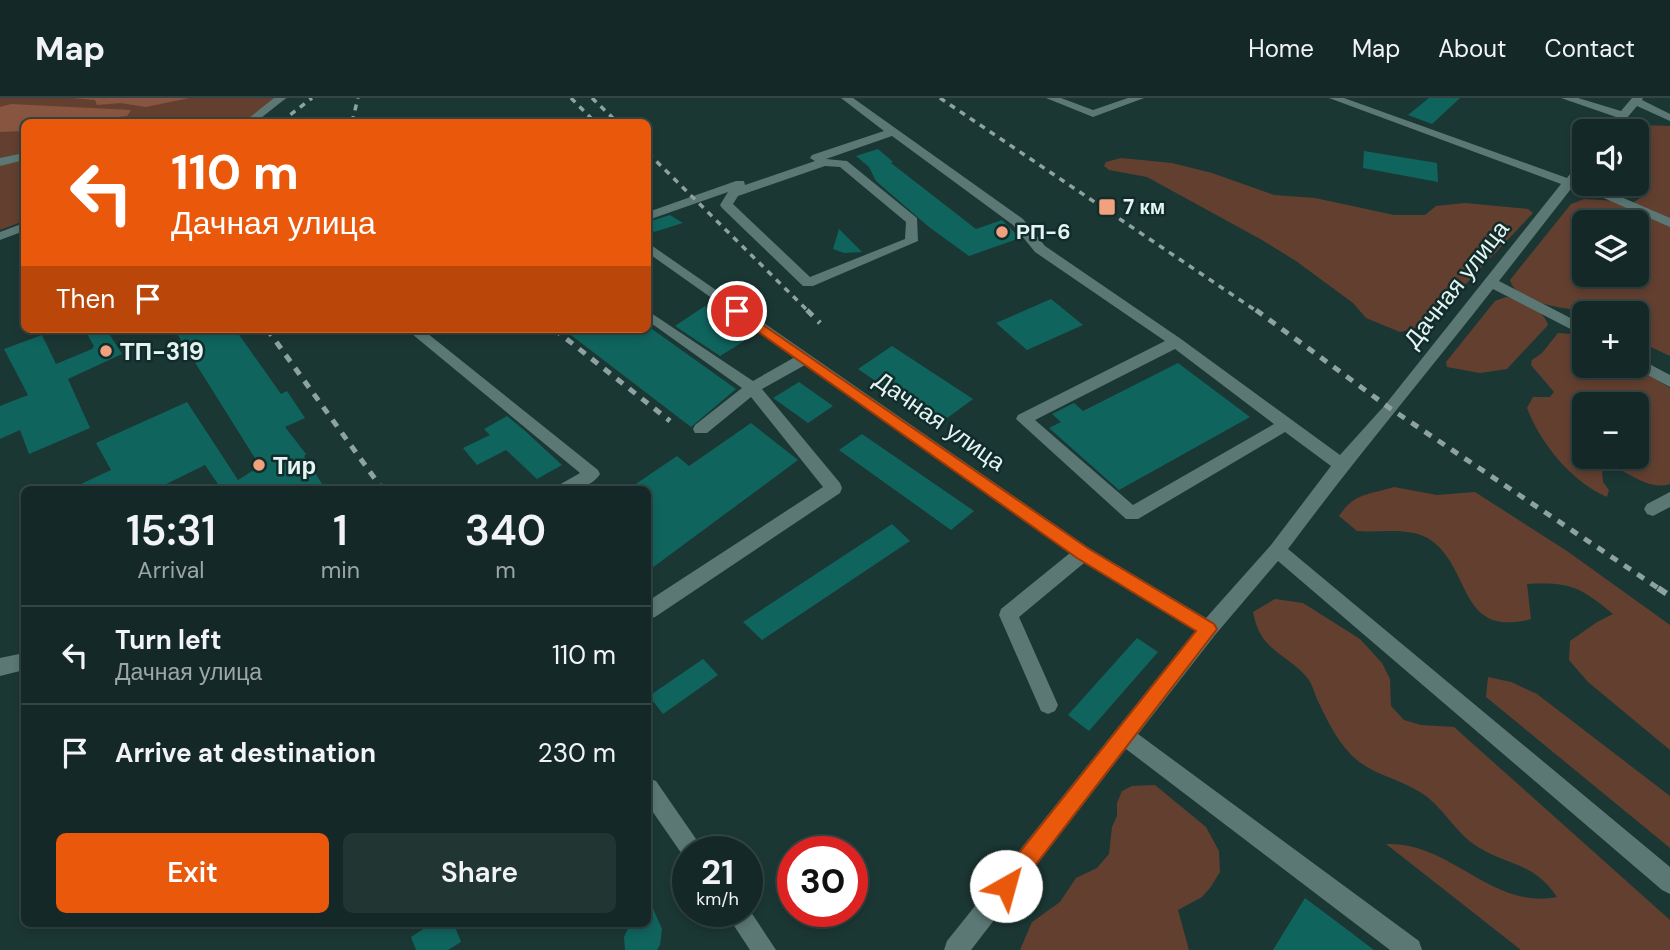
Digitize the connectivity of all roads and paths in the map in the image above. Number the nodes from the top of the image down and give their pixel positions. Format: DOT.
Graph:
graph roads {
  1 [pos="281,98"];
  2 [pos="846,98"];
  3 [pos="1051,98"];
  4 [pos="1139,98"];
  5 [pos="1334,98"];
  6 [pos="1566,98"];
  7 [pos="1637,100"];
  8 [pos="1623,115"];
  9 [pos="1670,118"];
  10 [pos="253,119"];
  11 [pos="1620,119"];
  12 [pos="893,132"];
  13 [pos="21,158"];
  14 [pos="0,162"];
  15 [pos="1572,179"];
  16 [pos="1570,181"];
  17 [pos="734,193"];
  18 [pos="651,215"];
  19 [pos="1670,223"];
  20 [pos="21,228"];
  21 [pos="0,236"];
  22 [pos="651,249"];
  23 [pos="1489,281"];
  24 [pos="651,317"];
  25 [pos="1572,325"];
  26 [pos="419,333"];
  27 [pos="1176,342"];
  28 [pos="805,358"];
  29 [pos="1649,370"];
  30 [pos="1670,382"];
  31 [pos="752,388"];
  32 [pos="1288,423"];
  33 [pos="701,429"];
  34 [pos="1341,465"];
  35 [pos="572,486"];
  36 [pos="1670,498"];
  37 [pos="1653,509"];
  38 [pos="1276,550"];
  39 [pos="1083,553"];
  40 [pos="651,609"];
  41 [pos="1208,629"];
  42 [pos="21,663"];
  43 [pos="0,667"];
  44 [pos="1048,705"];
  45 [pos="1124,736"];
  46 [pos="651,792"];
  47 [pos="682,836"];
  48 [pos="1670,882"];
  49 [pos="748,927"];
  50 [pos="764,950"];
  51 [pos="956,950"];
  52 [pos="1410,950"];
  1 -- 10 [label="street"];
  2 -- 12 [label="street"];
  3 -- 4 [label="street"];
  5 -- 16 [label="street"];
  6 -- 8 [label="street"];
  7 -- 8 [label="street"];
  7 -- 9 [label="street"];
  8 -- 11 [label="street"];
  12 -- 18 [label="street"];
  12 -- 27 [label="street"];
  13 -- 14 [label="street"];
  15 -- 16 [label="street, Дачная улица"];
  16 -- 19 [label="street"];
  16 -- 23 [label="street, Дачная улица"];
  17 -- 17 [label="street"];
  20 -- 21 [label="street"];
  22 -- 28 [label="street, Дачная улица"];
  23 -- 25 [label="street"];
  23 -- 34 [label="street, Дачная улица"];
  24 -- 31 [label="street"];
  26 -- 35 [label="street"];
  27 -- 32 [label="street"];
  27 -- 32 [label="street"];
  28 -- 31 [label="street"];
  28 -- 39 [label="street, Дачная улица"];
  29 -- 30 [label="street"];
  31 -- 33 [label="street"];
  31 -- 40 [label="street"];
  32 -- 34 [label="street"];
  34 -- 38 [label="street, Дачная улица"];
  36 -- 37 [label="street"];
  38 -- 41 [label="street, Дачная улица"];
  38 -- 48 [label="street"];
  39 -- 41 [label="street, Дачная улица"];
  39 -- 44 [label="street"];
  41 -- 45 [label="street, Дачная улица"];
  42 -- 43 [label="street"];
  45 -- 51 [label="street, Дачная улица"];
  45 -- 52 [label="street"];
  46 -- 47 [label="street"];
  49 -- 50 [label="street"];
}
